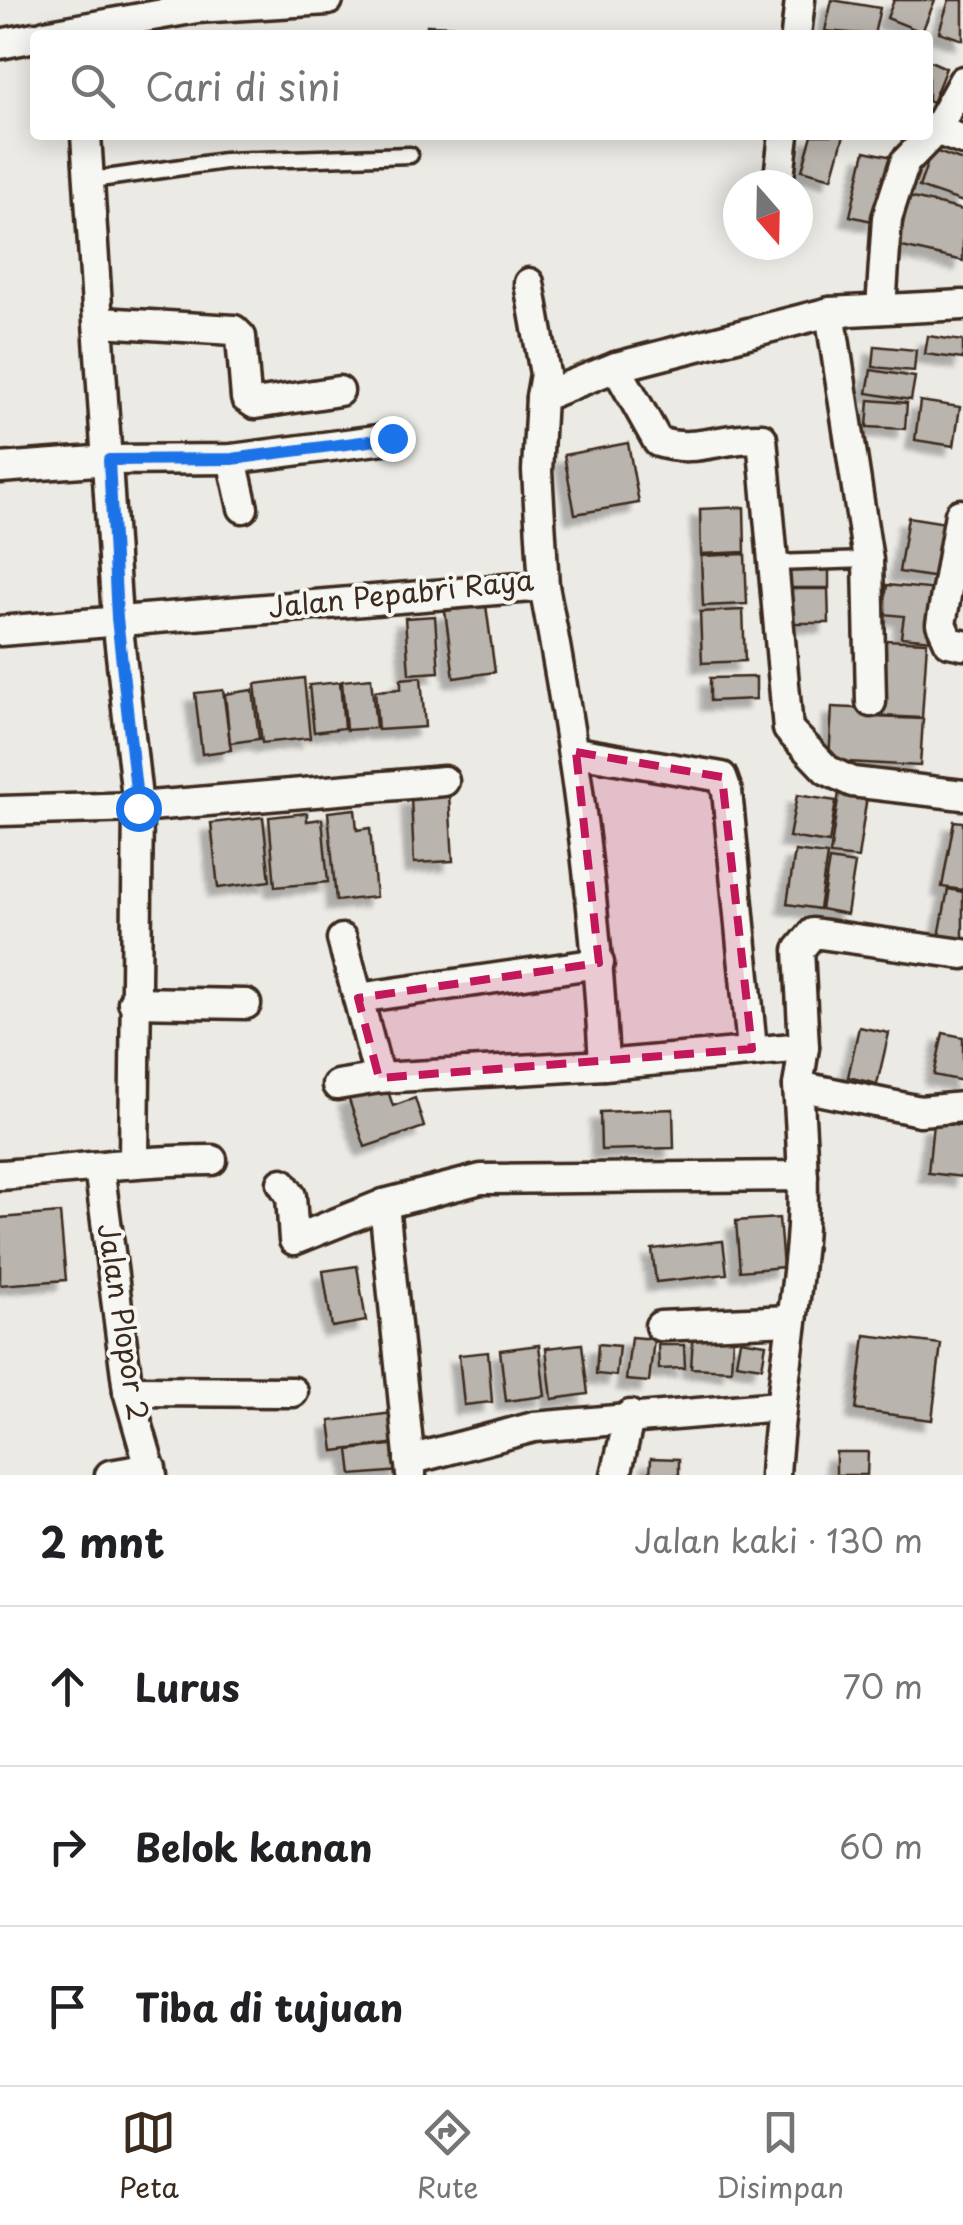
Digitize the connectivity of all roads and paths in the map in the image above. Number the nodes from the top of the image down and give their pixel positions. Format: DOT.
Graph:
graph roads {
  1 [pos="328,0"];
  2 [pos="800,0"];
  3 [pos="79,21"];
  4 [pos="797,30"];
  5 [pos="30,38"];
  6 [pos="0,44"];
  7 [pos="963,81"];
  8 [pos="950,135"];
  9 [pos="87,140"];
  10 [pos="783,140"];
  11 [pos="410,155"];
  12 [pos="780,170"];
  13 [pos="92,180"];
  14 [pos="529,283"];
  15 [pos="963,306"];
  16 [pos="880,309"];
  17 [pos="830,312"];
  18 [pos="100,322"];
  19 [pos="616,367"];
  20 [pos="338,390"];
  21 [pos="541,396"];
  22 [pos="392,438"];
  23 [pos="232,459"];
  24 [pos="109,460"];
  25 [pos="0,468"];
  26 [pos="243,508"];
  27 [pos="960,514"];
  28 [pos="868,560"];
  29 [pos="774,563"];
  30 [pos="544,586"];
  31 [pos="117,618"];
  32 [pos="0,631"];
  33 [pos="963,645"];
  34 [pos="870,702"];
  35 [pos="576,752"];
  36 [pos="444,782"];
  37 [pos="963,795"];
  38 [pos="138,808"];
  39 [pos="0,811"];
  40 [pos="342,939"];
  41 [pos="963,954"];
  42 [pos="599,963"];
  43 [pos="358,998"];
  44 [pos="133,1002"];
  45 [pos="246,1004"];
  46 [pos="804,1047"];
  47 [pos="752,1049"];
  48 [pos="604,1065"];
  49 [pos="379,1078"];
  50 [pos="337,1085"];
  51 [pos="798,1086"];
  52 [pos="963,1106"];
  53 [pos="134,1160"];
  54 [pos="212,1160"];
  55 [pos="100,1168"];
  56 [pos="0,1174"];
  57 [pos="803,1176"];
  58 [pos="282,1183"];
  59 [pos="384,1204"];
  60 [pos="791,1320"];
  61 [pos="660,1326"];
  62 [pos="128,1391"];
  63 [pos="293,1392"];
  64 [pos="779,1406"];
  65 [pos="630,1415"];
  66 [pos="410,1467"];
  67 [pos="151,1471"];
  68 [pos="110,1475"];
  69 [pos="616,1475"];
  70 [pos="775,1475"];
  1 -- 3 [label="street"];
  2 -- 4 [label="street"];
  5 -- 6 [label="street"];
  7 -- 8 [label="street"];
  8 -- 16 [label="street"];
  9 -- 13 [label="street"];
  10 -- 12 [label="street"];
  11 -- 13 [label="lane"];
  13 -- 18 [label="street"];
  14 -- 21 [label="street, Jalan Pepabri Raya"];
  15 -- 16 [label="street"];
  16 -- 17 [label="street"];
  17 -- 19 [label="street"];
  17 -- 28 [label="street"];
  18 -- 20 [label="street"];
  18 -- 24 [label="street"];
  19 -- 21 [label="street"];
  19 -- 29 [label="street"];
  21 -- 30 [label="street, Jalan Pepabri Raya"];
  22 -- 23 [label="street"];
  23 -- 24 [label="street"];
  23 -- 26 [label="street"];
  24 -- 25 [label="street"];
  24 -- 31 [label="street"];
  27 -- 33 [label="street"];
  28 -- 29 [label="lane"];
  28 -- 34 [label="street"];
  29 -- 37 [label="street"];
  30 -- 31 [label="street, Jalan Pepabri Raya"];
  30 -- 35 [label="street"];
  31 -- 32 [label="street, Jalan Pepabri Raya"];
  31 -- 38 [label="street"];
  35 -- 42 [label="street"];
  35 -- 47 [label="street"];
  36 -- 38 [label="street"];
  38 -- 39 [label="street"];
  38 -- 44 [label="street"];
  40 -- 43 [label="street"];
  41 -- 46 [label="street"];
  42 -- 43 [label="street"];
  42 -- 48 [label="street"];
  43 -- 49 [label="street"];
  44 -- 45 [label="street"];
  44 -- 53 [label="street"];
  46 -- 47 [label="street"];
  46 -- 51 [label="street"];
  47 -- 48 [label="street"];
  48 -- 49 [label="street"];
  49 -- 50 [label="street"];
  51 -- 52 [label="street"];
  51 -- 57 [label="street"];
  53 -- 54 [label="street"];
  53 -- 55 [label="street"];
  55 -- 56 [label="street"];
  55 -- 62 [label="street, Jalan Plopor 2"];
  57 -- 59 [label="street"];
  57 -- 60 [label="street"];
  58 -- 59 [label="street"];
  59 -- 66 [label="street"];
  60 -- 61 [label="street"];
  60 -- 64 [label="street"];
  62 -- 63 [label="street"];
  62 -- 67 [label="street, Jalan Plopor 2"];
  64 -- 65 [label="street"];
  64 -- 70 [label="street"];
  65 -- 66 [label="street"];
  65 -- 69 [label="street"];
  67 -- 68 [label="street"];
}
